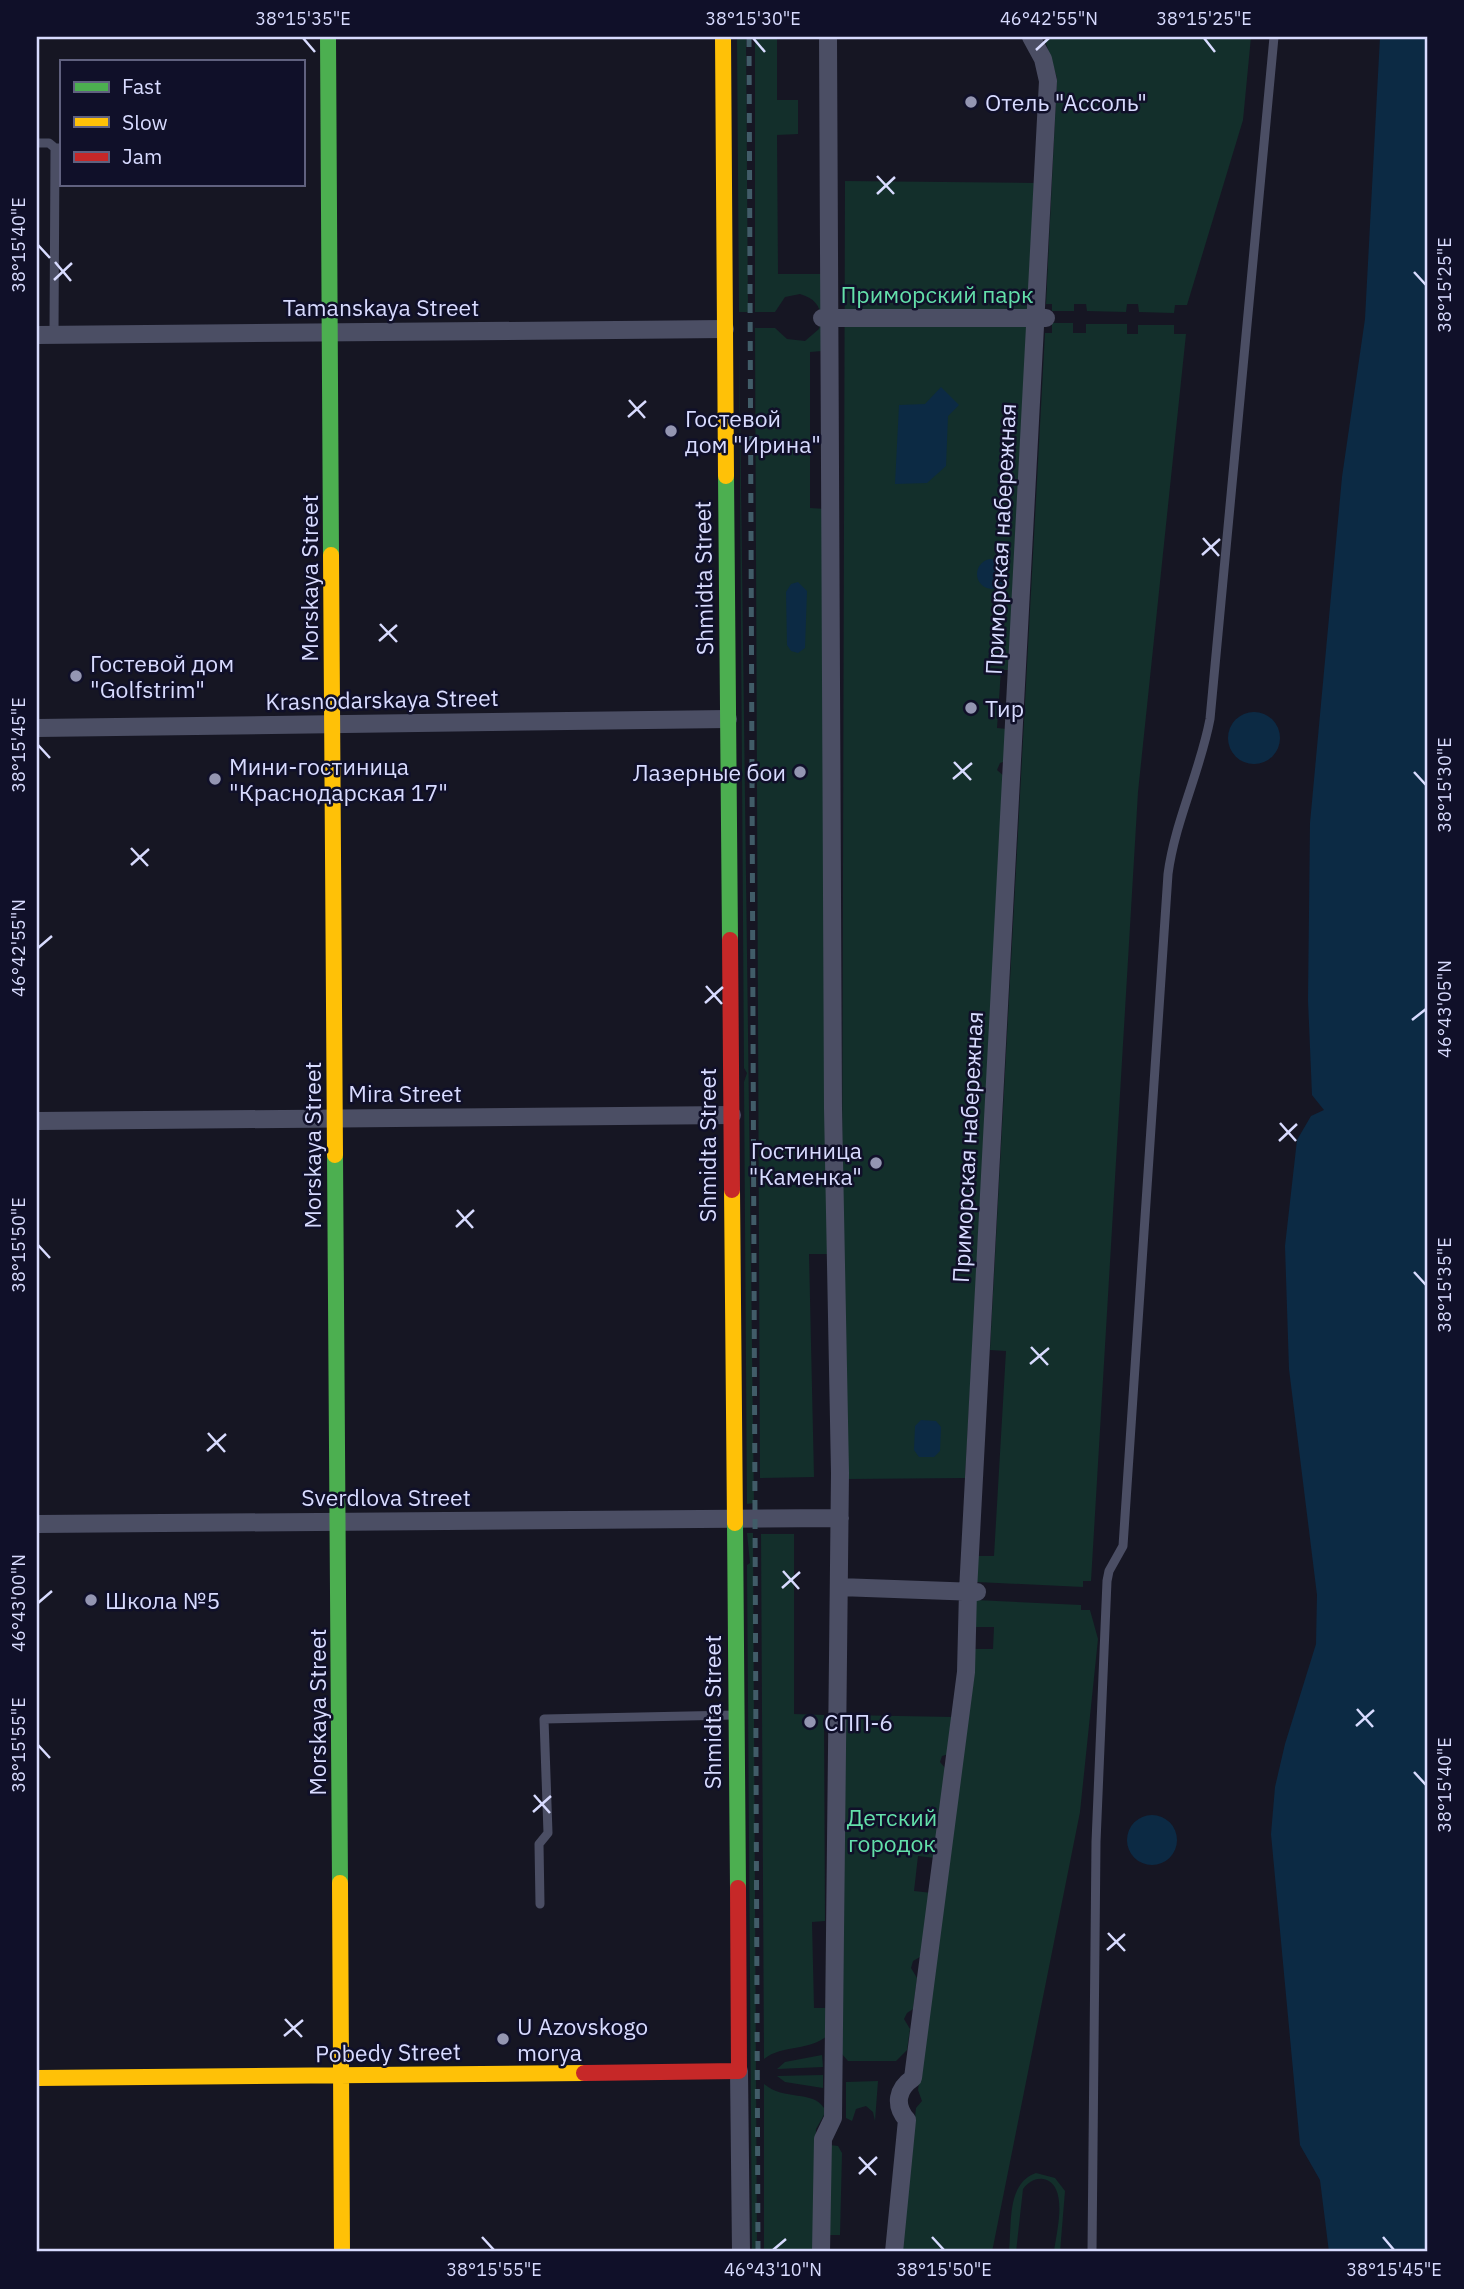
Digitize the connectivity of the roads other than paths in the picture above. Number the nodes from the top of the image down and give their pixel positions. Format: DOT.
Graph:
graph roads {
  1 [pos="328,37"];
  2 [pos="723,37"];
  3 [pos="828,37"];
  4 [pos="1031,37"];
  5 [pos="1274,37"];
  6 [pos="37,143"];
  7 [pos="58,148"];
  8 [pos="1041,317"];
  9 [pos="826,318"];
  10 [pos="725,329"];
  11 [pos="330,332"];
  12 [pos="46,335"];
  13 [pos="728,719"];
  14 [pos="333,724"];
  15 [pos="37,728"];
  16 [pos="732,1115"];
  17 [pos="335,1118"];
  18 [pos="37,1121"];
  19 [pos="839,1518"];
  20 [pos="735,1519"];
  21 [pos="339,1522"];
  22 [pos="37,1524"];
  23 [pos="839,1587"];
  24 [pos="972,1592"];
  25 [pos="737,1715"];
  26 [pos="540,1904"];
  27 [pos="739,2071"];
  28 [pos="341,2075"];
  29 [pos="37,2078"];
  30 [pos="342,2252"];
  31 [pos="741,2252"];
  32 [pos="821,2252"];
  33 [pos="894,2252"];
  34 [pos="1092,2252"];
  1 -- 11 [label="street, Morskaya Street"];
  2 -- 10 [label="street, Shmidta Street"];
  3 -- 9 [label="street"];
  4 -- 8 [label="street, Приморская набережная"];
  5 -- 34 [label="lane"];
  6 -- 7 [label="lane"];
  7 -- 12 [label="lane"];
  8 -- 9 [label="street"];
  8 -- 24 [label="street, Приморская набережная"];
  9 -- 19 [label="street"];
  10 -- 11 [label="street, Tamanskaya Street"];
  10 -- 13 [label="street, Shmidta Street"];
  11 -- 12 [label="street, Tamanskaya Street"];
  11 -- 14 [label="street, Morskaya Street"];
  13 -- 14 [label="street, Krasnodarskaya Street"];
  13 -- 16 [label="street, Shmidta Street"];
  14 -- 15 [label="street, Krasnodarskaya Street"];
  14 -- 17 [label="street, Morskaya Street"];
  16 -- 17 [label="street, Mira Street"];
  16 -- 20 [label="street, Shmidta Street"];
  17 -- 18 [label="street, Mira Street"];
  17 -- 21 [label="street, Morskaya Street"];
  19 -- 20 [label="street, Sverdlova Street"];
  19 -- 23 [label="street"];
  20 -- 21 [label="street, Sverdlova Street"];
  20 -- 25 [label="street, Shmidta Street"];
  21 -- 22 [label="street, Sverdlova Street"];
  21 -- 28 [label="street, Morskaya Street"];
  23 -- 24 [label="street"];
  23 -- 32 [label="street"];
  24 -- 33 [label="street, Приморская набережная"];
  25 -- 26 [label="lane"];
  25 -- 27 [label="street, Shmidta Street"];
  27 -- 28 [label="street, Pobedy Street"];
  27 -- 31 [label="street, Shmidta Street"];
  28 -- 29 [label="street, Pobedy Street"];
  28 -- 30 [label="street, Morskaya Street"];
}
